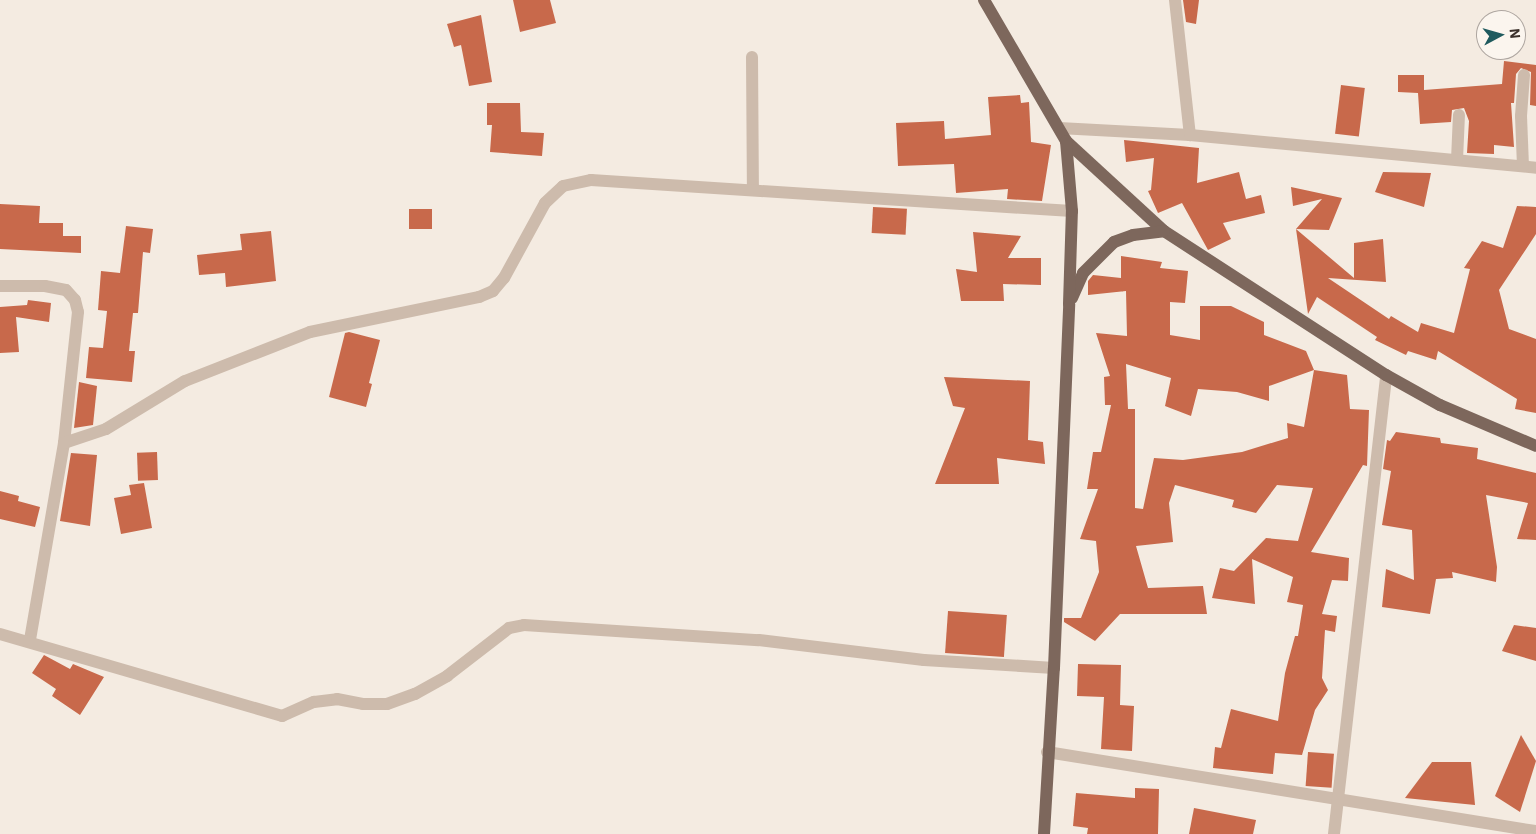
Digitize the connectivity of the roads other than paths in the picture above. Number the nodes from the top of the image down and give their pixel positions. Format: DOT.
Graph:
graph roads {
  1 [pos="984,0"];
  2 [pos="1175,0"];
  3 [pos="752,57"];
  4 [pos="1524,75"];
  5 [pos="1459,115"];
  6 [pos="1059,128"];
  7 [pos="1190,135"];
  8 [pos="1066,141"];
  9 [pos="1457,160"];
  10 [pos="1530,167"];
  11 [pos="753,189"];
  12 [pos="1072,211"];
  13 [pos="1164,231"];
  14 [pos="0,286"];
  15 [pos="1069,304"];
  16 [pos="1386,375"];
  17 [pos="64,443"];
  18 [pos="1536,446"];
  19 [pos="0,634"];
  20 [pos="30,640"];
  21 [pos="1054,668"];
  22 [pos="1047,752"];
  23 [pos="1339,799"];
  24 [pos="1536,832"];
  25 [pos="1044,834"];
  26 [pos="1334,834"];
  1 -- 6 [label="main road"];
  2 -- 7 [label="street"];
  3 -- 11 [label="street"];
  4 -- 10 [label="street"];
  5 -- 9 [label="street"];
  6 -- 7 [label="street"];
  6 -- 8 [label="main road"];
  7 -- 9 [label="street"];
  8 -- 12 [label="main road"];
  8 -- 13 [label="main road"];
  9 -- 10 [label="street"];
  11 -- 12 [label="street"];
  11 -- 17 [label="street"];
  12 -- 15 [label="main road"];
  13 -- 15 [label="main road"];
  13 -- 16 [label="main road"];
  14 -- 17 [label="street"];
  15 -- 21 [label="main road"];
  16 -- 18 [label="main road"];
  16 -- 23 [label="street"];
  17 -- 20 [label="street"];
  19 -- 20 [label="street"];
  20 -- 21 [label="street"];
  21 -- 22 [label="main road"];
  22 -- 23 [label="street"];
  22 -- 25 [label="main road"];
  23 -- 24 [label="street"];
  23 -- 26 [label="street"];
}
